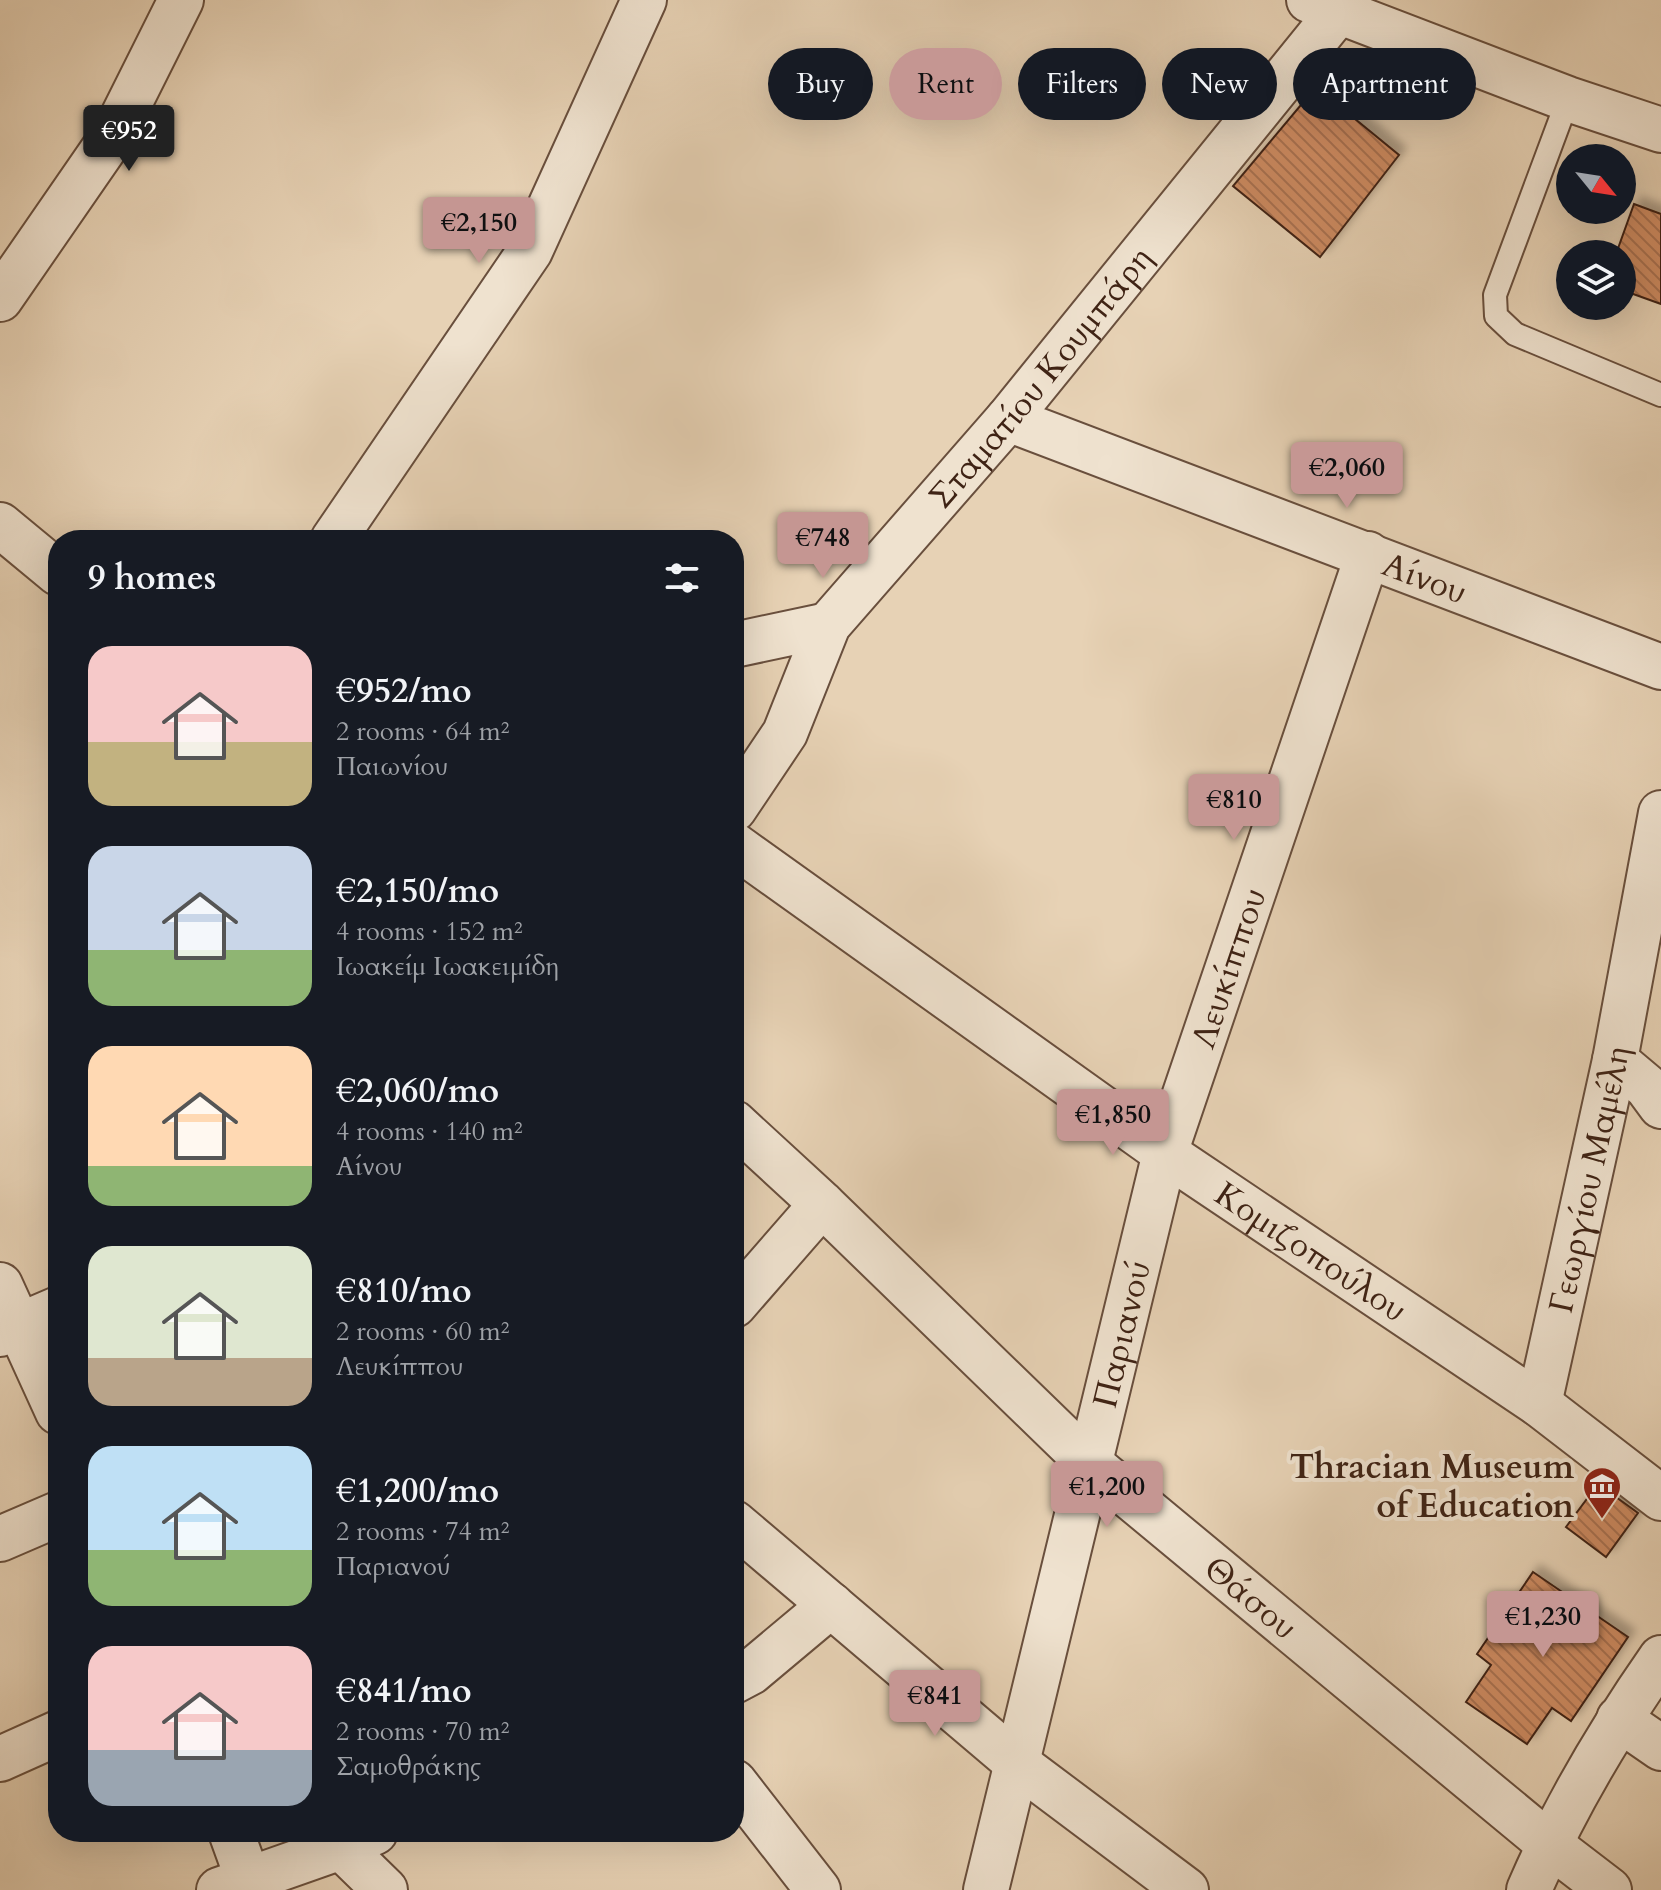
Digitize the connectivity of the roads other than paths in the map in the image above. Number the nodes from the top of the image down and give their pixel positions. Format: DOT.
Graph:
graph roads {
  1 [pos="181,0"];
  2 [pos="644,0"];
  3 [pos="1331,4"];
  4 [pos="1568,99"];
  5 [pos="1661,130"];
  6 [pos="0,299"];
  7 [pos="1661,395"];
  8 [pos="1008,419"];
  9 [pos="0,525"];
  10 [pos="340,530"];
  11 [pos="1368,554"];
  12 [pos="48,565"];
  13 [pos="828,625"];
  14 [pos="744,643"];
  15 [pos="1661,667"];
  16 [pos="744,794"];
  17 [pos="1661,813"];
  18 [pos="744,852"];
  19 [pos="1615,1060"];
  20 [pos="1661,1106"];
  21 [pos="744,1132"];
  22 [pos="1165,1153"];
  23 [pos="822,1204"];
  24 [pos="0,1285"];
  25 [pos="744,1294"];
  26 [pos="48,1313"];
  27 [pos="9,1330"];
  28 [pos="48,1395"];
  29 [pos="1539,1404"];
  30 [pos="1088,1462"];
  31 [pos="1661,1498"];
  32 [pos="48,1518"];
  33 [pos="744,1531"];
  34 [pos="0,1539"];
  35 [pos="831,1605"];
  36 [pos="1661,1658"];
  37 [pos="744,1676"];
  38 [pos="1619,1719"];
  39 [pos="48,1737"];
  40 [pos="1661,1748"];
  41 [pos="0,1759"];
  42 [pos="1018,1764"];
  43 [pos="744,1795"];
  44 [pos="233,1842"];
  45 [pos="353,1842"];
  46 [pos="359,1842"];
  47 [pos="1549,1844"];
  48 [pos="240,1886"];
  49 [pos="385,1890"];
  50 [pos="818,1890"];
  51 [pos="986,1890"];
  52 [pos="1186,1890"];
  53 [pos="1529,1890"];
  54 [pos="1609,1890"];
  1 -- 6 [label="street"];
  2 -- 10 [label="street"];
  3 -- 4 [label="street"];
  3 -- 8 [label="street, Σταματίου Κουμπάρη"];
  4 -- 5 [label="street"];
  4 -- 7 [label="lane"];
  8 -- 11 [label="street, Αίνου"];
  8 -- 13 [label="street, Σταματίου Κουμπάρη"];
  9 -- 12 [label="street"];
  11 -- 15 [label="street, Αίνου"];
  11 -- 22 [label="street, Λευκίππου"];
  13 -- 14 [label="street"];
  13 -- 16 [label="street, Σταματίου Κουμπάρη"];
  17 -- 19 [label="street, Γεωργίου Μαμέλη"];
  18 -- 22 [label="street, Κομιζοπούλου"];
  19 -- 20 [label="street"];
  19 -- 29 [label="street, Γεωργίου Μαμέλη"];
  21 -- 23 [label="street, Θάσου"];
  22 -- 29 [label="street, Κομιζοπούλου"];
  22 -- 30 [label="street, Παριανού"];
  23 -- 25 [label="street"];
  23 -- 30 [label="street, Θάσου"];
  24 -- 27 [label="street"];
  26 -- 27 [label="street"];
  27 -- 28 [label="street"];
  29 -- 31 [label="street, Κομιζοπούλου"];
  30 -- 42 [label="street, Παριανού"];
  30 -- 47 [label="street, Θάσου"];
  32 -- 34 [label="street"];
  33 -- 35 [label="street"];
  35 -- 37 [label="street"];
  35 -- 42 [label="street"];
  36 -- 38 [label="street"];
  38 -- 40 [label="street"];
  38 -- 47 [label="street"];
  39 -- 41 [label="street"];
  42 -- 51 [label="street, Παριανού"];
  42 -- 52 [label="street"];
  43 -- 50 [label="street"];
  44 -- 48 [label="street"];
  45 -- 48 [label="street"];
  46 -- 49 [label="street"];
  47 -- 53 [label="street"];
  47 -- 54 [label="street, Θάσου"];
}
